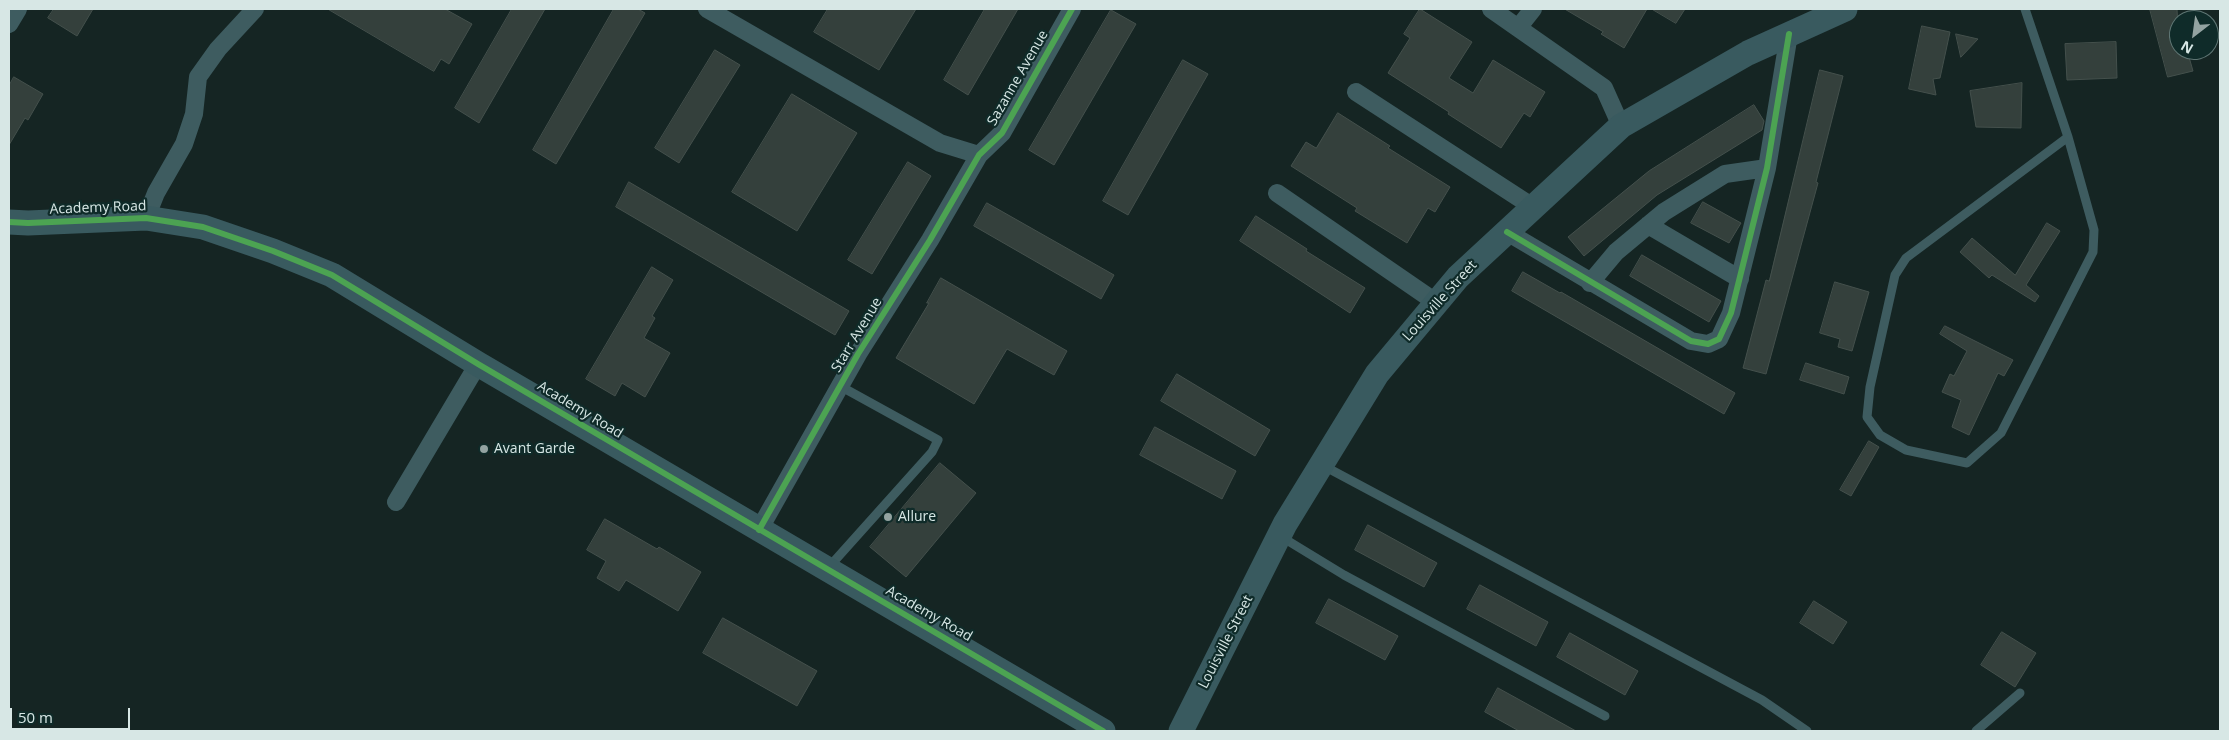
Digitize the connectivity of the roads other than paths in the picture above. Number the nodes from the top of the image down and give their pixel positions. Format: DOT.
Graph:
graph roads {
  1 [pos="255,9"];
  2 [pos="707,9"];
  3 [pos="1072,9"];
  4 [pos="1491,9"];
  5 [pos="1533,9"];
  6 [pos="1845,9"];
  7 [pos="2025,9"];
  8 [pos="1518,28"];
  9 [pos="1789,34"];
  10 [pos="1356,92"];
  11 [pos="1621,126"];
  12 [pos="2068,137"];
  13 [pos="979,155"];
  14 [pos="1767,168"];
  15 [pos="1277,192"];
  16 [pos="1534,207"];
  17 [pos="146,218"];
  18 [pos="9,222"];
  19 [pos="1648,225"];
  20 [pos="1507,232"];
  21 [pos="1740,279"];
  22 [pos="1590,283"];
  23 [pos="1436,303"];
  24 [pos="478,364"];
  25 [pos="840,386"];
  26 [pos="1322,465"];
  27 [pos="396,502"];
  28 [pos="759,530"];
  29 [pos="1279,536"];
  30 [pos="827,569"];
  31 [pos="2020,693"];
  32 [pos="1605,716"];
  33 [pos="1103,731"];
  34 [pos="1181,731"];
  35 [pos="1807,731"];
  36 [pos="1976,731"];
  1 -- 17 [label="street"];
  2 -- 13 [label="street"];
  3 -- 13 [label="street, Sazanne Avenue"];
  4 -- 8 [label="street"];
  5 -- 8 [label="street"];
  6 -- 9 [label="street, Louisville Street"];
  7 -- 12 [label="lane"];
  8 -- 11 [label="street"];
  9 -- 11 [label="street, Louisville Street"];
  9 -- 14 [label="street"];
  10 -- 16 [label="street"];
  11 -- 16 [label="street, Louisville Street"];
  12 -- 12 [label="lane"];
  13 -- 25 [label="street, Starr Avenue"];
  14 -- 19 [label="street"];
  14 -- 21 [label="street"];
  15 -- 23 [label="street"];
  16 -- 20 [label="street, Louisville Street"];
  17 -- 18 [label="street, Academy Road"];
  17 -- 24 [label="street, Academy Road"];
  19 -- 21 [label="street"];
  19 -- 22 [label="street"];
  20 -- 22 [label="street"];
  20 -- 23 [label="street, Louisville Street"];
  21 -- 22 [label="street"];
  23 -- 26 [label="street, Louisville Street"];
  24 -- 27 [label="street"];
  24 -- 28 [label="street, Academy Road"];
  25 -- 28 [label="street, Starr Avenue"];
  25 -- 30 [label="lane"];
  26 -- 29 [label="street, Louisville Street"];
  26 -- 35 [label="lane"];
  28 -- 30 [label="street, Academy Road"];
  29 -- 32 [label="lane"];
  29 -- 34 [label="street, Louisville Street"];
  30 -- 33 [label="street, Academy Road"];
  31 -- 36 [label="lane"];
}
